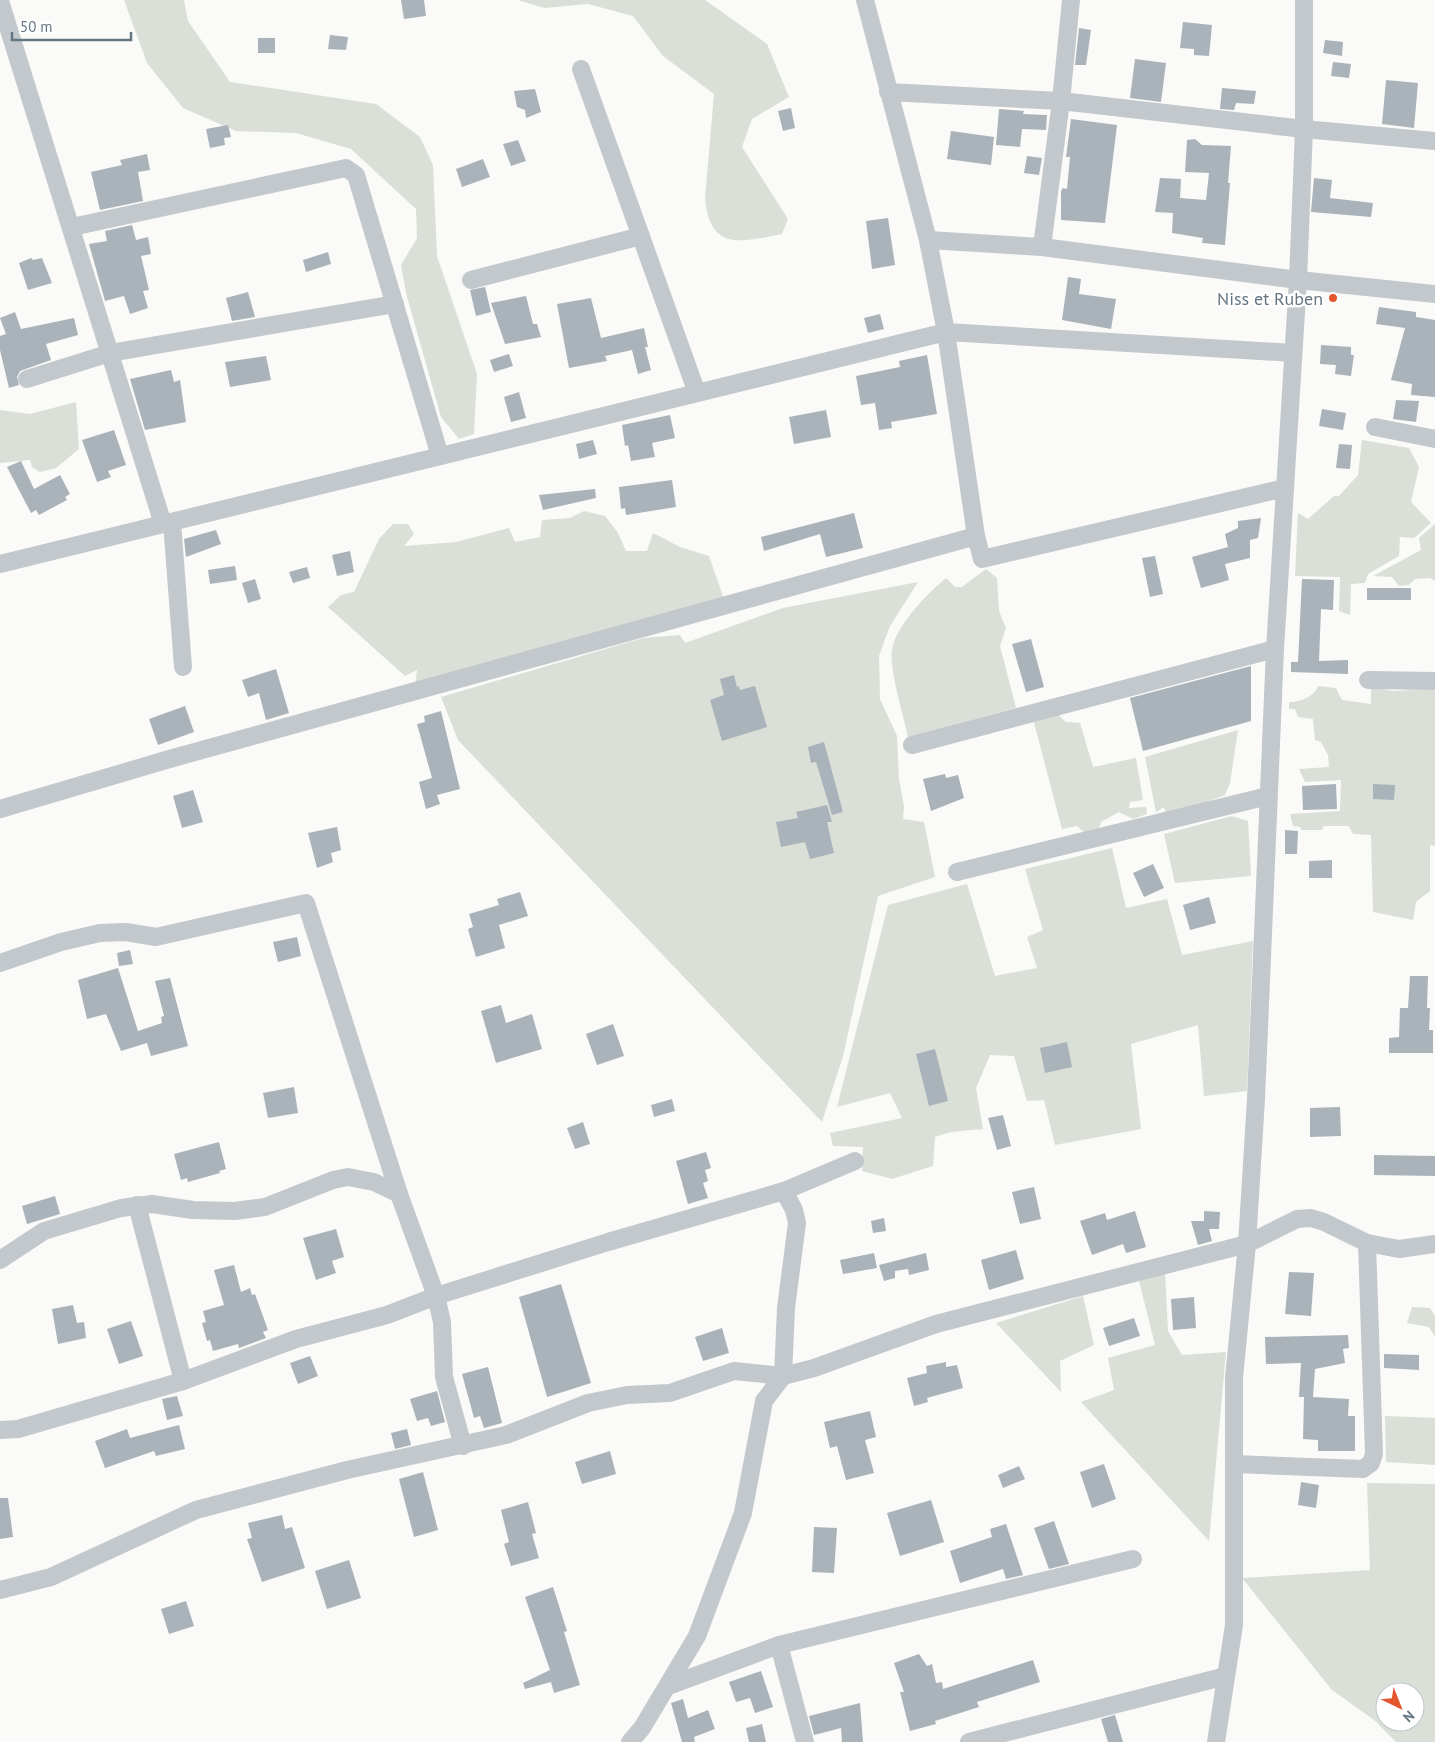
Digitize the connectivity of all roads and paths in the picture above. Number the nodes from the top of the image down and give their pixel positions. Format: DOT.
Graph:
graph roads {
  1 [pos="865,0"];
  2 [pos="1071,0"];
  3 [pos="1304,0"];
  4 [pos="0,1"];
  5 [pos="581,69"];
  6 [pos="888,92"];
  7 [pos="1061,101"];
  8 [pos="1304,129"];
  9 [pos="1435,141"];
  10 [pos="72,228"];
  11 [pos="641,236"];
  12 [pos="928,240"];
  13 [pos="1042,247"];
  14 [pos="471,280"];
  15 [pos="1298,280"];
  16 [pos="1435,294"];
  17 [pos="395,304"];
  18 [pos="946,332"];
  19 [pos="110,353"];
  20 [pos="1293,354"];
  21 [pos="27,379"];
  22 [pos="697,393"];
  23 [pos="1375,426"];
  24 [pos="1435,439"];
  25 [pos="440,456"];
  26 [pos="1285,488"];
  27 [pos="167,523"];
  28 [pos="976,536"];
  29 [pos="0,564"];
  30 [pos="1275,649"];
  31 [pos="183,667"];
  32 [pos="1368,680"];
  33 [pos="1435,681"];
  34 [pos="912,745"];
  35 [pos="1268,796"];
  36 [pos="0,809"];
  37 [pos="957,872"];
  38 [pos="0,963"];
  39 [pos="855,1161"];
  40 [pos="784,1191"];
  41 [pos="399,1194"];
  42 [pos="137,1205"];
  43 [pos="1367,1243"];
  44 [pos="1247,1244"];
  45 [pos="1435,1244"];
  46 [pos="0,1260"];
  47 [pos="436,1296"];
  48 [pos="783,1376"];
  49 [pos="183,1381"];
  50 [pos="0,1430"];
  51 [pos="463,1446"];
  52 [pos="1234,1464"];
  53 [pos="1133,1559"];
  54 [pos="0,1590"];
  55 [pos="779,1645"];
  56 [pos="1226,1676"];
  57 [pos="668,1686"];
  58 [pos="630,1742"];
  59 [pos="805,1742"];
  60 [pos="969,1742"];
  61 [pos="1216,1742"];
  1 -- 6 [label="street"];
  2 -- 7 [label="street"];
  3 -- 8 [label="street"];
  4 -- 10 [label="street"];
  5 -- 11 [label="street"];
  6 -- 7 [label="street"];
  6 -- 12 [label="street"];
  7 -- 8 [label="street"];
  7 -- 13 [label="street"];
  8 -- 9 [label="street"];
  8 -- 15 [label="street"];
  10 -- 17 [label="street"];
  10 -- 19 [label="street"];
  11 -- 14 [label="street"];
  11 -- 22 [label="street"];
  12 -- 13 [label="street"];
  12 -- 18 [label="street"];
  13 -- 15 [label="street"];
  15 -- 16 [label="street"];
  15 -- 20 [label="street"];
  17 -- 19 [label="street"];
  17 -- 25 [label="street"];
  18 -- 20 [label="street"];
  18 -- 22 [label="street"];
  18 -- 28 [label="street"];
  19 -- 21 [label="street"];
  19 -- 27 [label="street"];
  20 -- 26 [label="street"];
  22 -- 25 [label="street"];
  23 -- 24 [label="street"];
  25 -- 27 [label="street"];
  26 -- 28 [label="street"];
  26 -- 30 [label="street"];
  27 -- 29 [label="street"];
  27 -- 31 [label="street"];
  28 -- 36 [label="street"];
  30 -- 34 [label="street"];
  30 -- 35 [label="street"];
  32 -- 33 [label="street"];
  35 -- 37 [label="street"];
  35 -- 44 [label="street"];
  38 -- 41 [label="street"];
  39 -- 40 [label="street"];
  40 -- 47 [label="street"];
  40 -- 48 [label="street"];
  41 -- 42 [label="street"];
  41 -- 47 [label="street"];
  42 -- 46 [label="street"];
  42 -- 49 [label="street"];
  43 -- 44 [label="street"];
  43 -- 45 [label="street"];
  43 -- 52 [label="street"];
  44 -- 48 [label="street"];
  44 -- 52 [label="street"];
  47 -- 49 [label="street"];
  47 -- 51 [label="street"];
  48 -- 51 [label="street"];
  48 -- 57 [label="street"];
  49 -- 50 [label="street"];
  51 -- 54 [label="street"];
  52 -- 56 [label="street"];
  53 -- 55 [label="street"];
  55 -- 57 [label="street"];
  55 -- 59 [label="street"];
  56 -- 60 [label="street"];
  56 -- 61 [label="street"];
  57 -- 58 [label="street"];
}
